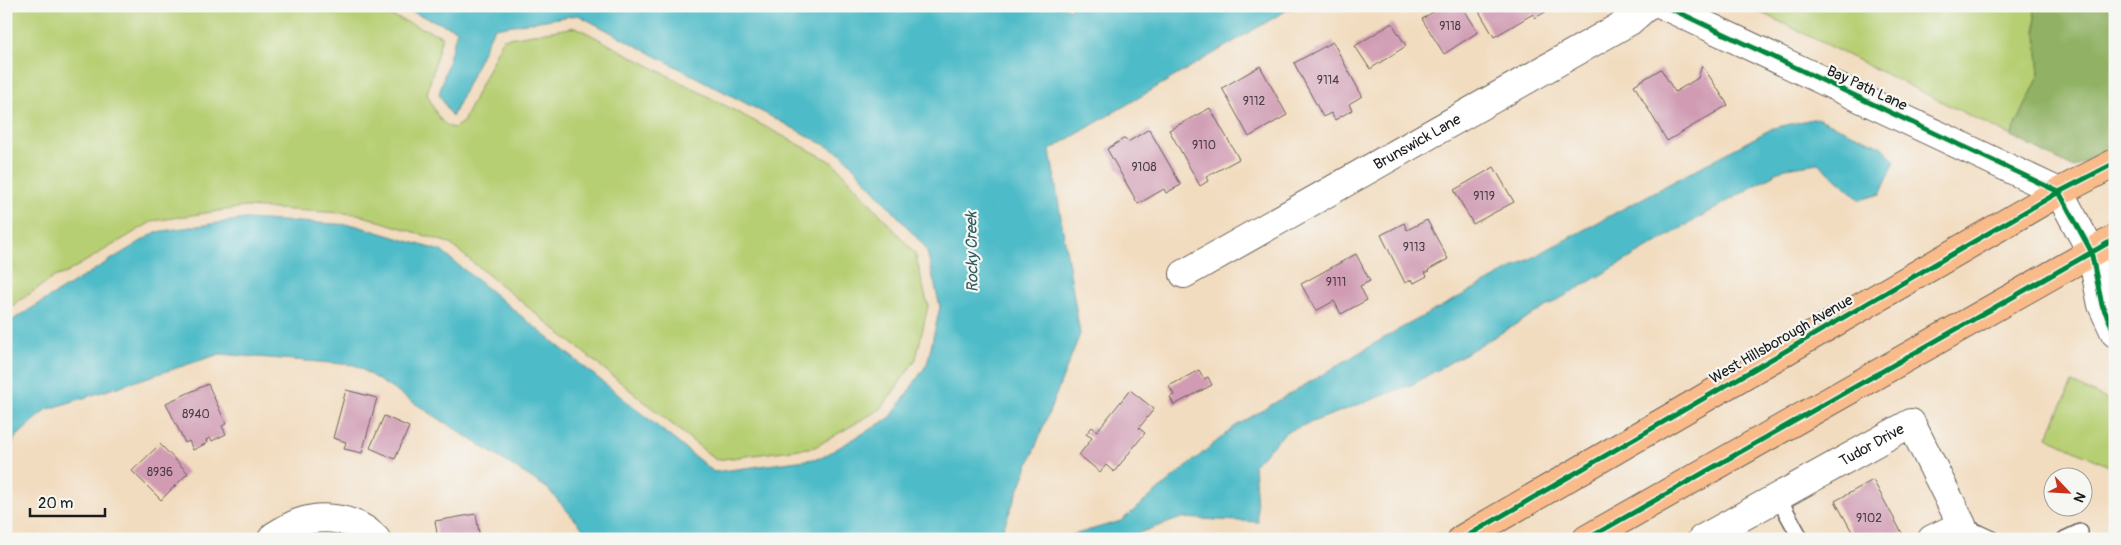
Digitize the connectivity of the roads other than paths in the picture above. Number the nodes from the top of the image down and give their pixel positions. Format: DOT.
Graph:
graph roads {
  1 [pos="1647,6"];
  2 [pos="1665,6"];
  3 [pos="2115,163"];
  4 [pos="2059,192"];
  5 [pos="2115,239"];
  6 [pos="2091,251"];
  7 [pos="1184,274"];
  8 [pos="2115,333"];
  9 [pos="1778,497"];
  10 [pos="1962,525"];
  11 [pos="2080,532"];
  12 [pos="272,539"];
  13 [pos="376,539"];
  14 [pos="1462,539"];
  15 [pos="1587,539"];
  16 [pos="1702,539"];
  17 [pos="1801,539"];
  18 [pos="1932,539"];
  19 [pos="1992,539"];
  20 [pos="2065,539"];
  1 -- 7 [label="street, Brunswick Lane"];
  2 -- 4 [label="street, Bay Path Lane"];
  3 -- 4 [label="main road, West Hillsborough Avenue"];
  4 -- 6 [label="street"];
  4 -- 14 [label="main road, West Hillsborough Avenue"];
  5 -- 6 [label="main road"];
  6 -- 8 [label="street"];
  6 -- 15 [label="main road"];
  9 -- 10 [label="street, Tudor Drive"];
  9 -- 16 [label="street, Tudor Drive"];
  9 -- 17 [label="lane"];
  10 -- 18 [label="street"];
  10 -- 19 [label="lane"];
  11 -- 20 [label="lane"];
  12 -- 13 [label="street"];
}
